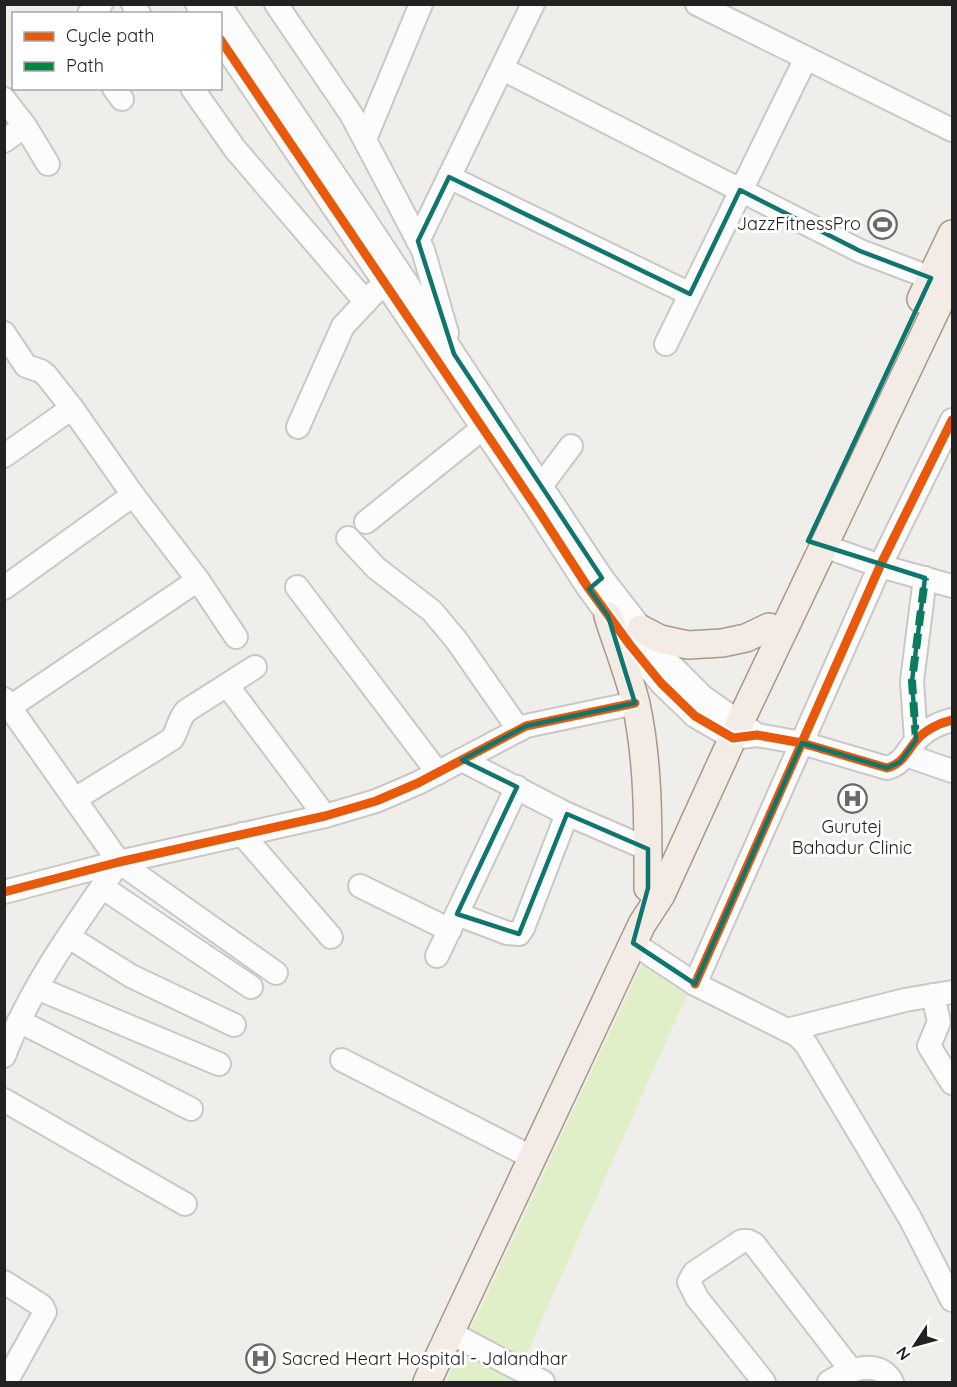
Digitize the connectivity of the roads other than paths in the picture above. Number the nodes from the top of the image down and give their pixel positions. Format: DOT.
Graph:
graph roads {
  1 [pos="219,4"];
  2 [pos="276,4"];
  3 [pos="421,4"];
  4 [pos="532,4"];
  5 [pos="697,4"];
  6 [pos="731,12"];
  7 [pos="222,42"];
  8 [pos="806,58"];
  9 [pos="503,69"];
  10 [pos="193,90"];
  11 [pos="4,99"];
  12 [pos="25,126"];
  13 [pos="952,130"];
  14 [pos="365,139"];
  15 [pos="4,141"];
  16 [pos="48,164"];
  17 [pos="449,177"];
  18 [pos="740,190"];
  19 [pos="952,234"];
  20 [pos="418,241"];
  21 [pos="942,277"];
  22 [pos="385,282"];
  23 [pos="690,294"];
  24 [pos="364,302"];
  25 [pos="5,333"];
  26 [pos="666,344"];
  27 [pos="454,354"];
  28 [pos="72,408"];
  29 [pos="952,420"];
  30 [pos="297,427"];
  31 [pos="483,428"];
  32 [pos="571,446"];
  33 [pos="4,456"];
  34 [pos="541,486"];
  35 [pos="133,495"];
  36 [pos="366,522"];
  37 [pos="348,538"];
  38 [pos="824,546"];
  39 [pos="880,566"];
  40 [pos="925,578"];
  41 [pos="198,580"];
  42 [pos="596,584"];
  43 [pos="952,586"];
  44 [pos="297,587"];
  45 [pos="4,588"];
  46 [pos="608,616"];
  47 [pos="769,627"];
  48 [pos="641,628"];
  49 [pos="236,637"];
  50 [pos="255,667"];
  51 [pos="227,685"];
  52 [pos="7,703"];
  53 [pos="635,703"];
  54 [pos="952,720"];
  55 [pos="736,728"];
  56 [pos="519,730"];
  57 [pos="802,743"];
  58 [pos="911,747"];
  59 [pos="462,760"];
  60 [pos="952,771"];
  61 [pos="438,773"];
  62 [pos="517,787"];
  63 [pos="75,800"];
  64 [pos="567,814"];
  65 [pos="325,816"];
  66 [pos="242,834"];
  67 [pos="648,849"];
  68 [pos="119,862"];
  69 [pos="360,886"];
  70 [pos="102,887"];
  71 [pos="648,888"];
  72 [pos="4,892"];
  73 [pos="454,922"];
  74 [pos="637,933"];
  75 [pos="69,937"];
  76 [pos="331,938"];
  77 [pos="437,956"];
  78 [pos="276,973"];
  79 [pos="694,984"];
  80 [pos="251,987"];
  81 [pos="37,988"];
  82 [pos="943,993"];
  83 [pos="19,1021"];
  84 [pos="234,1024"];
  85 [pos="787,1030"];
  86 [pos="4,1056"];
  87 [pos="342,1060"];
  88 [pos="219,1064"];
  89 [pos="952,1083"];
  90 [pos="4,1100"];
  91 [pos="191,1109"];
  92 [pos="532,1158"];
  93 [pos="185,1204"];
  94 [pos="4,1282"];
  95 [pos="952,1300"];
  96 [pos="451,1333"];
  97 [pos="850,1370"];
  98 [pos="6,1383"];
  99 [pos="427,1383"];
  100 [pos="543,1383"];
  101 [pos="764,1383"];
  102 [pos="829,1383"];
  103 [pos="892,1383"];
  1 -- 27 [label="street"];
  2 -- 14 [label="street"];
  3 -- 14 [label="street"];
  4 -- 9 [label="street"];
  5 -- 6 [label="street"];
  6 -- 8 [label="street"];
  7 -- 22 [label="street"];
  8 -- 13 [label="street"];
  8 -- 18 [label="street"];
  9 -- 17 [label="street"];
  9 -- 18 [label="street"];
  10 -- 24 [label="street"];
  11 -- 12 [label="street"];
  12 -- 15 [label="street"];
  12 -- 16 [label="street"];
  14 -- 20 [label="street"];
  17 -- 20 [label="street"];
  17 -- 23 [label="street"];
  18 -- 21 [label="street"];
  18 -- 23 [label="street"];
  19 -- 21 [label="main road"];
  20 -- 27 [label="street"];
  21 -- 38 [label="main road"];
  21 -- 47 [label="main road"];
  22 -- 24 [label="street"];
  22 -- 31 [label="street"];
  23 -- 26 [label="street"];
  24 -- 30 [label="street"];
  25 -- 28 [label="street"];
  27 -- 34 [label="street"];
  28 -- 33 [label="street"];
  28 -- 35 [label="street"];
  29 -- 39 [label="street"];
  31 -- 36 [label="street"];
  31 -- 42 [label="street"];
  32 -- 34 [label="street"];
  34 -- 42 [label="street"];
  35 -- 41 [label="street"];
  35 -- 45 [label="street"];
  37 -- 56 [label="street"];
  38 -- 39 [label="street"];
  38 -- 55 [label="main road"];
  39 -- 40 [label="street"];
  39 -- 57 [label="street"];
  40 -- 43 [label="street"];
  40 -- 58 [label="street"];
  41 -- 49 [label="street"];
  41 -- 52 [label="street"];
  42 -- 46 [label="street"];
  42 -- 48 [label="street"];
  44 -- 61 [label="street"];
  46 -- 53 [label="main road"];
  46 -- 55 [label="street"];
  47 -- 48 [label="main road"];
  47 -- 55 [label="main road"];
  48 -- 55 [label="street"];
  50 -- 51 [label="street"];
  51 -- 63 [label="street"];
  51 -- 65 [label="street"];
  52 -- 63 [label="street"];
  53 -- 56 [label="street"];
  53 -- 67 [label="main road"];
  54 -- 58 [label="street"];
  55 -- 57 [label="street"];
  55 -- 71 [label="main road"];
  55 -- 74 [label="main road"];
  56 -- 59 [label="street"];
  57 -- 58 [label="street"];
  57 -- 79 [label="street"];
  58 -- 60 [label="street"];
  59 -- 61 [label="street"];
  59 -- 62 [label="street"];
  61 -- 65 [label="street"];
  62 -- 64 [label="street"];
  62 -- 73 [label="street"];
  63 -- 68 [label="street"];
  64 -- 67 [label="street"];
  64 -- 73 [label="street"];
  65 -- 66 [label="street"];
  66 -- 68 [label="street"];
  66 -- 76 [label="street"];
  67 -- 71 [label="main road"];
  68 -- 70 [label="street"];
  68 -- 72 [label="street"];
  68 -- 78 [label="street"];
  69 -- 73 [label="street"];
  70 -- 75 [label="street"];
  70 -- 80 [label="street"];
  71 -- 74 [label="main road"];
  73 -- 77 [label="street"];
  74 -- 79 [label="street"];
  74 -- 92 [label="main road"];
  75 -- 81 [label="street"];
  75 -- 84 [label="street"];
  79 -- 85 [label="street"];
  81 -- 83 [label="street"];
  81 -- 88 [label="street"];
  82 -- 85 [label="street"];
  82 -- 89 [label="street"];
  83 -- 86 [label="street"];
  83 -- 91 [label="street"];
  85 -- 95 [label="street"];
  87 -- 92 [label="street"];
  90 -- 93 [label="street"];
  92 -- 96 [label="main road"];
  94 -- 98 [label="street"];
  96 -- 99 [label="main road"];
  96 -- 100 [label="street"];
  97 -- 101 [label="street"];
  97 -- 102 [label="street"];
  97 -- 103 [label="street"];
}
